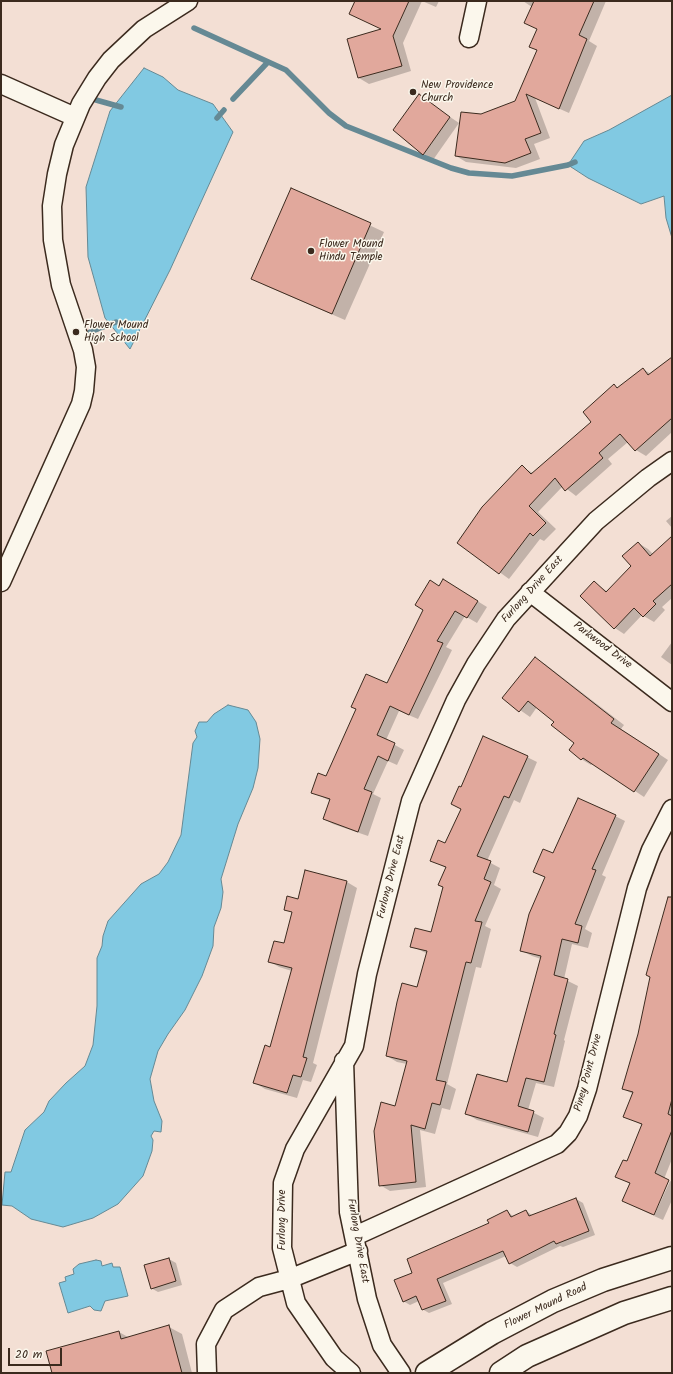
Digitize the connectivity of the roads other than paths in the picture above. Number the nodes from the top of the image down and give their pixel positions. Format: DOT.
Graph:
graph roads {
  1 [pos="188,1"];
  2 [pos="477,1"];
  3 [pos="469,38"];
  4 [pos="1,84"];
  5 [pos="75,117"];
  6 [pos="672,461"];
  7 [pos="1,582"];
  8 [pos="530,592"];
  9 [pos="672,702"];
  10 [pos="672,809"];
  11 [pos="344,1061"];
  12 [pos="356,1244"];
  13 [pos="672,1258"];
  14 [pos="289,1279"];
  15 [pos="672,1298"];
  16 [pos="207,1373"];
  17 [pos="351,1373"];
  18 [pos="401,1373"];
  19 [pos="427,1373"];
  20 [pos="501,1373"];
  1 -- 5 [label="street"];
  2 -- 3 [label="street"];
  4 -- 5 [label="street"];
  5 -- 7 [label="street"];
  6 -- 8 [label="street, Furlong Drive East"];
  8 -- 9 [label="street, Parkwood Drive"];
  8 -- 11 [label="street, Furlong Drive East"];
  10 -- 12 [label="street, Piney Point Drive"];
  11 -- 12 [label="street, Furlong Drive East"];
  11 -- 14 [label="street, Furlong Drive"];
  12 -- 14 [label="street, Piney Point Drive"];
  12 -- 18 [label="street, Furlong Drive East"];
  13 -- 19 [label="main road, Flower Mound Road"];
  14 -- 16 [label="street, Piney Point Drive"];
  14 -- 17 [label="street, Furlong Drive"];
  15 -- 20 [label="main road"];
}
